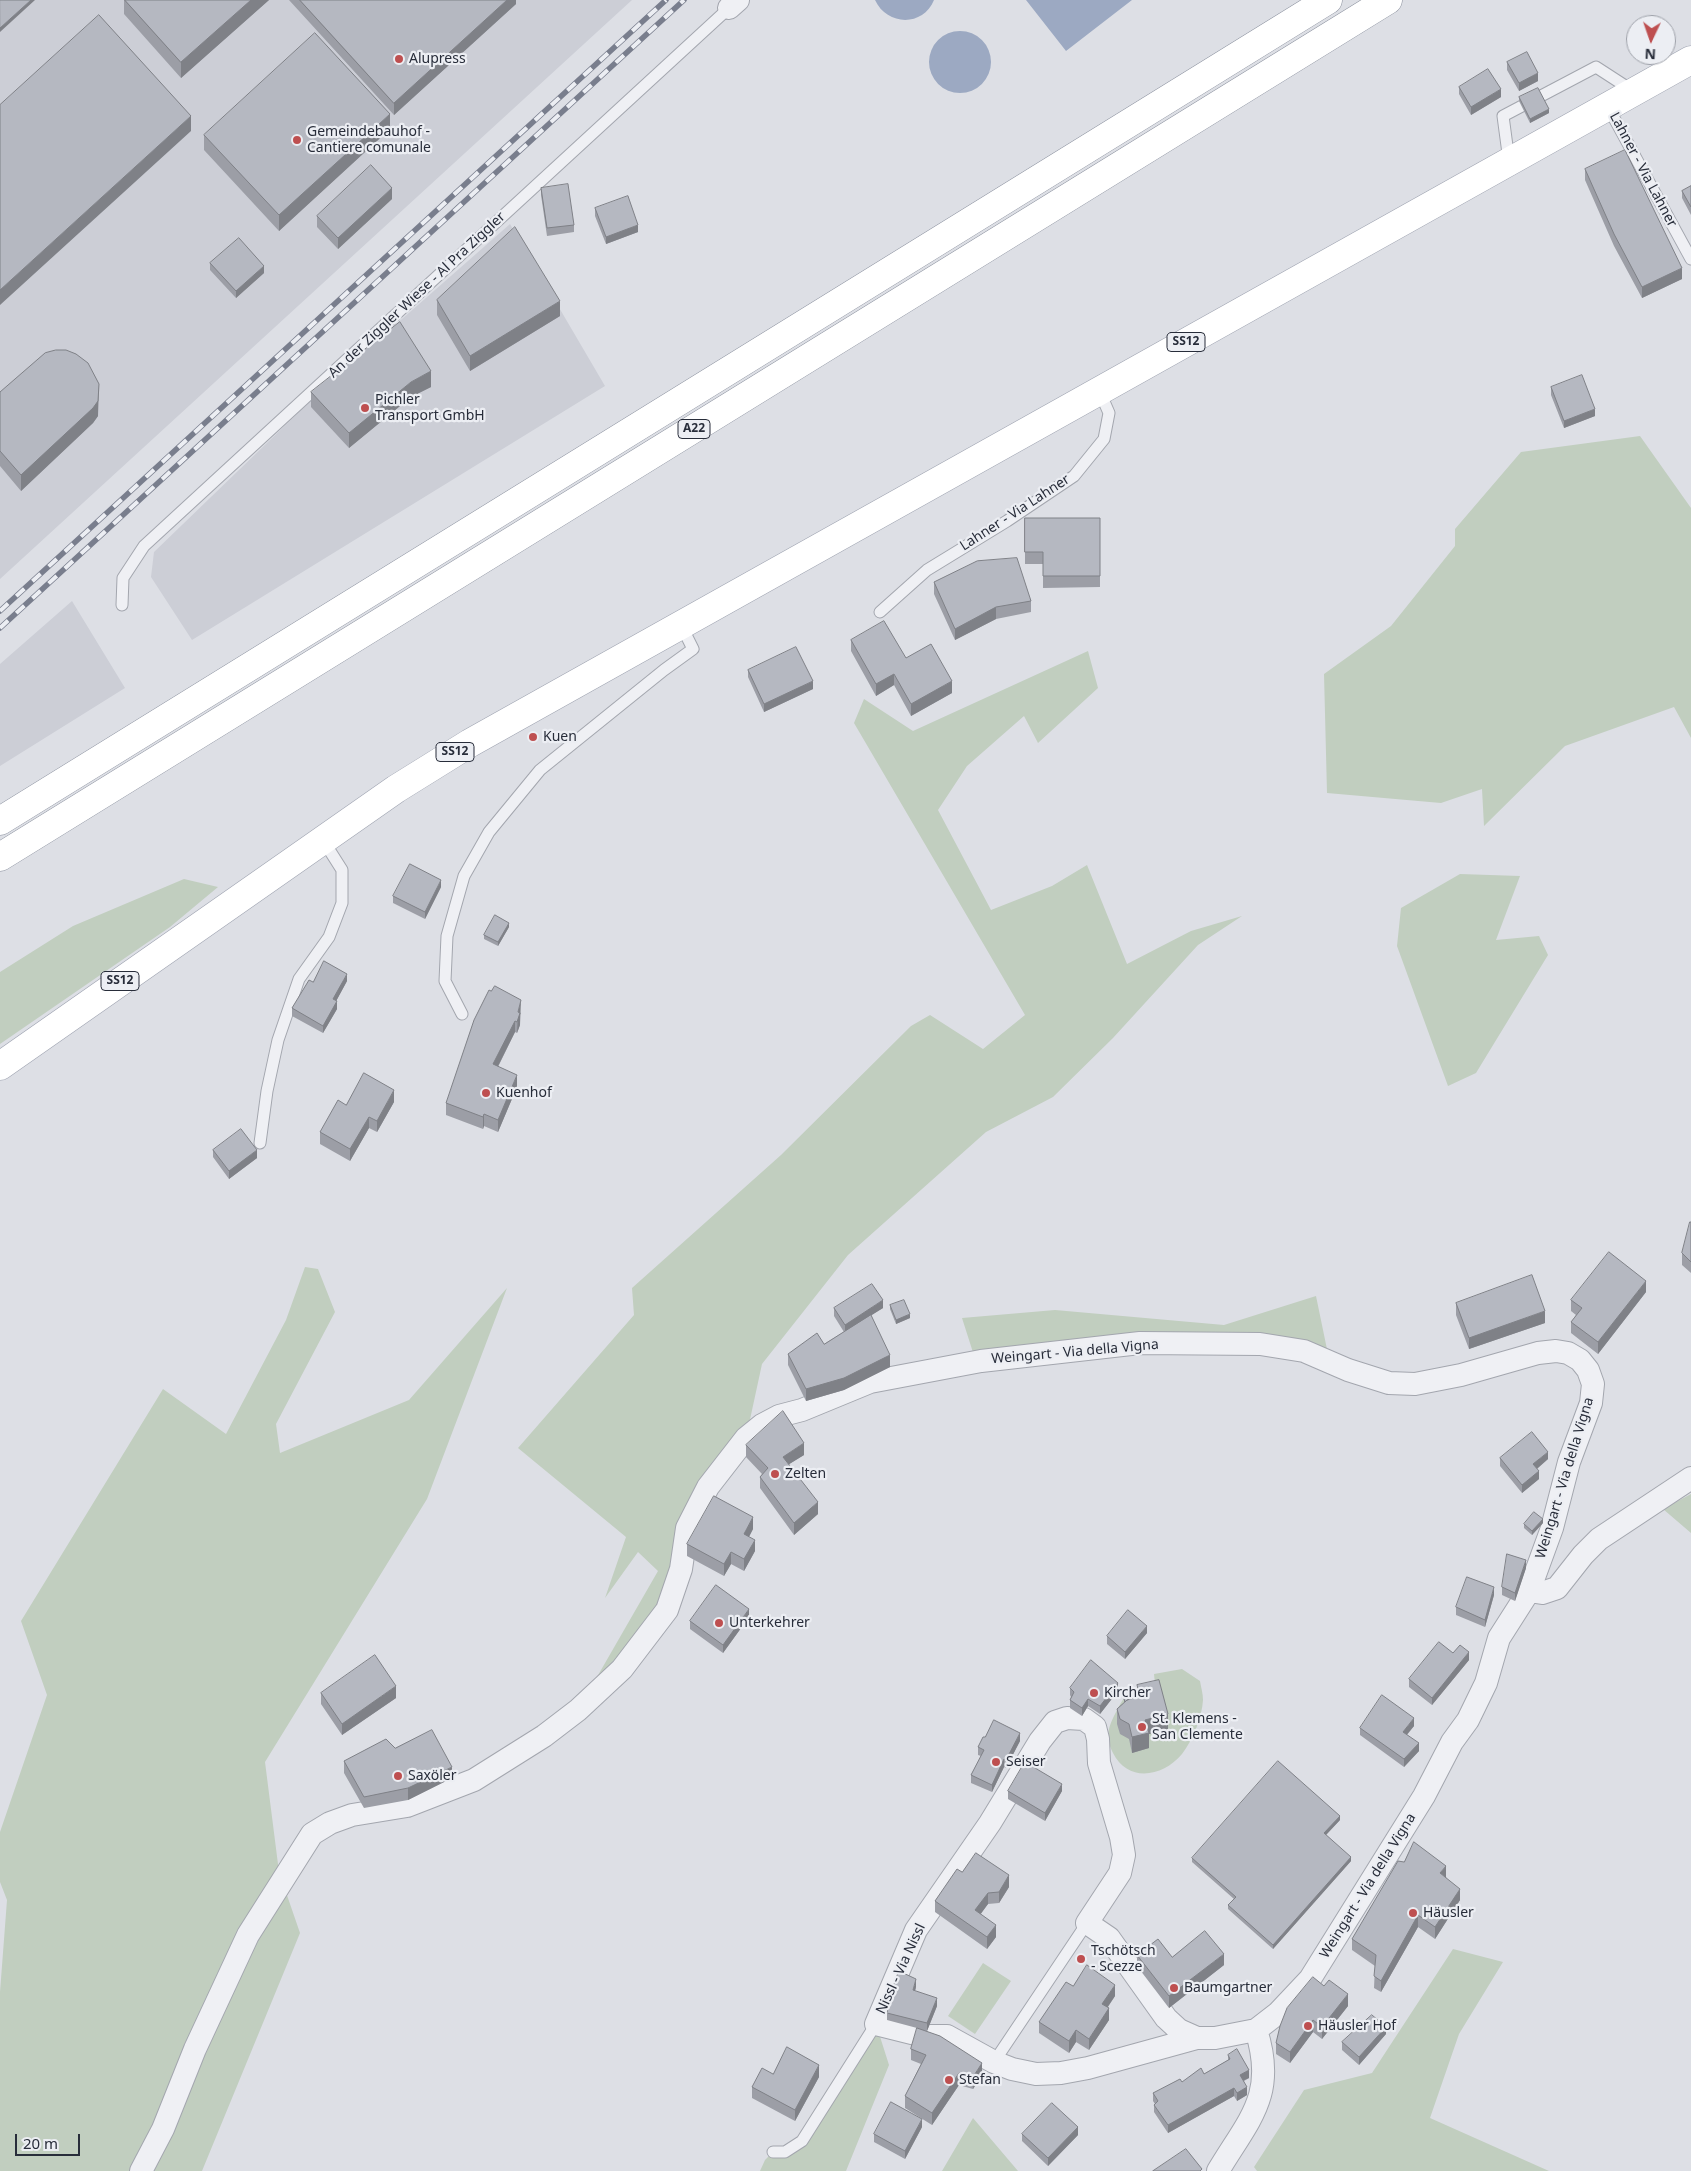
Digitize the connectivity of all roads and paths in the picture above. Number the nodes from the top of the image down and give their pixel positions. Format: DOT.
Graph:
graph roads {
  1 [pos="1328,0"];
  2 [pos="1388,0"];
  3 [pos="730,3"];
  4 [pos="1691,60"];
  5 [pos="1634,92"];
  6 [pos="1608,106"];
  7 [pos="1509,162"];
  8 [pos="1691,259"];
  9 [pos="1099,390"];
  10 [pos="122,605"];
  11 [pos="880,612"];
  12 [pos="680,625"];
  13 [pos="0,820"];
  14 [pos="323,840"];
  15 [pos="0,857"];
  16 [pos="462,1014"];
  17 [pos="0,1066"];
  18 [pos="260,1143"];
  19 [pos="1691,1478"];
  20 [pos="1529,1591"];
  21 [pos="1087,1923"];
  22 [pos="876,2024"];
  23 [pos="1256,2030"];
  24 [pos="1197,2038"];
  25 [pos="994,2062"];
  26 [pos="774,2152"];
  27 [pos="141,2171"];
  28 [pos="1218,2171"];
  1 -- 13 [label="main road, A22"];
  2 -- 15 [label="main road, A22"];
  3 -- 10 [label="lane, An der Ziggler Wiese - Al Pra Ziggler"];
  4 -- 5 [label="main road, SS12"];
  5 -- 6 [label="main road, SS12"];
  5 -- 7 [label="lane"];
  6 -- 7 [label="main road, SS12"];
  6 -- 8 [label="lane, Lahner - Via Lahner"];
  7 -- 9 [label="main road, SS12"];
  9 -- 11 [label="lane, Lahner - Via Lahner"];
  9 -- 12 [label="main road, SS12"];
  12 -- 14 [label="main road, SS12"];
  12 -- 16 [label="lane"];
  14 -- 17 [label="main road, SS12"];
  14 -- 18 [label="lane"];
  19 -- 20 [label="street"];
  20 -- 23 [label="street, Weingart - Via della Vigna"];
  20 -- 27 [label="street, Weingart - Via della Vigna"];
  21 -- 22 [label="street, Nissl - Via Nissl"];
  21 -- 24 [label="street"];
  21 -- 25 [label="lane, Nissl - Via Nissl"];
  22 -- 25 [label="street, Nissl - Via Nissl"];
  22 -- 26 [label="lane"];
  23 -- 24 [label="street, Nissl - Via Nissl"];
  23 -- 28 [label="street"];
  24 -- 25 [label="street, Nissl - Via Nissl"];
}
